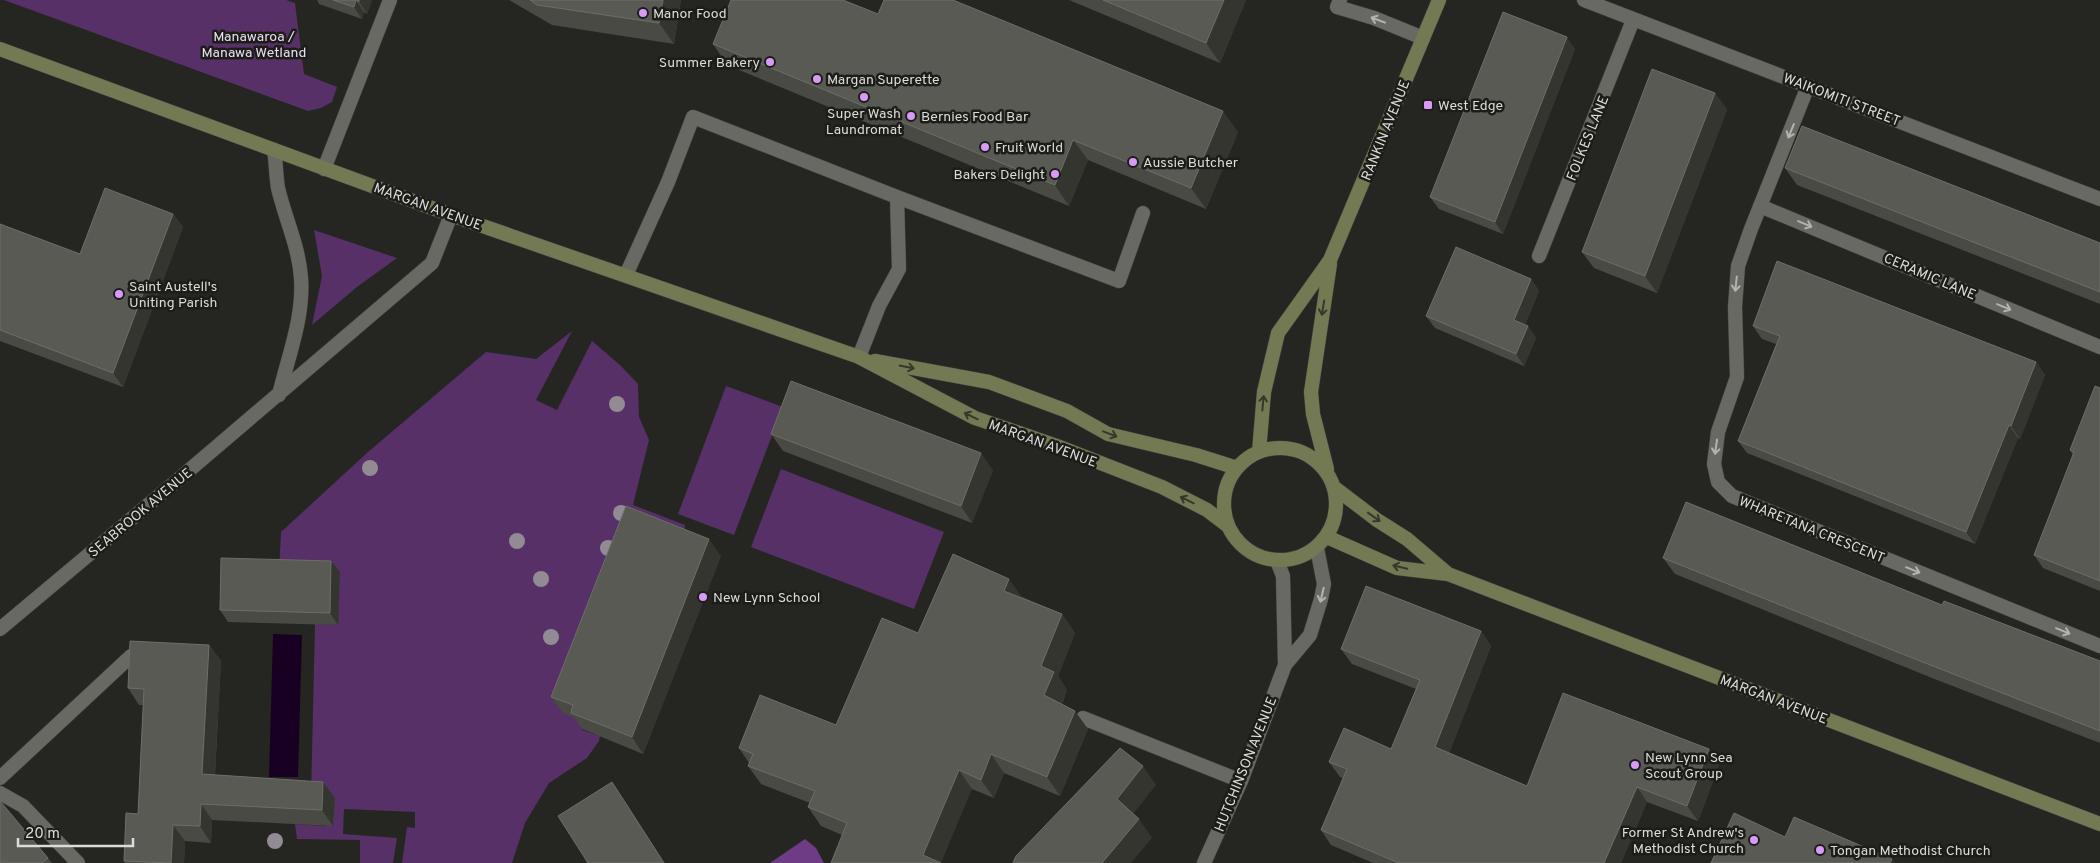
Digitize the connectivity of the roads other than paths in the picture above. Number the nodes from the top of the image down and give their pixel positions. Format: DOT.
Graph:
graph roads {
  1 [pos="390,0"];
  2 [pos="1340,0"];
  3 [pos="1439,0"];
  4 [pos="1584,0"];
  5 [pos="1634,20"];
  6 [pos="1423,38"];
  7 [pos="0,49"];
  8 [pos="1808,86"];
  9 [pos="274,150"];
  10 [pos="324,168"];
  11 [pos="897,197"];
  12 [pos="2100,199"];
  13 [pos="1760,206"];
  14 [pos="1143,213"];
  15 [pos="451,215"];
  16 [pos="1539,256"];
  17 [pos="1330,260"];
  18 [pos="626,275"];
  19 [pos="2100,347"];
  20 [pos="859,357"];
  21 [pos="279,394"];
  22 [pos="1259,452"];
  23 [pos="1237,468"];
  24 [pos="1328,472"];
  25 [pos="1335,488"];
  26 [pos="1228,526"];
  27 [pos="1322,542"];
  28 [pos="1277,561"];
  29 [pos="1448,574"];
  30 [pos="0,628"];
  31 [pos="2100,646"];
  32 [pos="131,656"];
  33 [pos="1285,665"];
  34 [pos="1083,718"];
  35 [pos="0,778"];
  36 [pos="1241,781"];
  37 [pos="0,793"];
  38 [pos="2100,824"];
  39 [pos="78,863"];
  40 [pos="1204,863"];
  1 -- 10 [label="street"];
  6 -- 2 [label="street, one-way"];
  3 -- 6 [label="main road, RANKIN AVENUE"];
  4 -- 5 [label="street, WAIKOMITI STREET"];
  5 -- 8 [label="street, WAIKOMITI STREET"];
  5 -- 16 [label="street, FOLKES LANE"];
  6 -- 17 [label="main road, RANKIN AVENUE"];
  7 -- 9 [label="main road, MARGAN AVENUE"];
  8 -- 12 [label="street, WAIKOMITI STREET"];
  8 -- 13 [label="street, WHARETANA CRESCENT, one-way"];
  9 -- 10 [label="main road, MARGAN AVENUE"];
  9 -- 21 [label="street"];
  10 -- 15 [label="main road, MARGAN AVENUE"];
  11 -- 14 [label="street"];
  11 -- 18 [label="street"];
  11 -- 20 [label="street"];
  13 -- 19 [label="street, CERAMIC LANE, one-way"];
  13 -- 31 [label="street, WHARETANA CRESCENT, one-way"];
  15 -- 18 [label="main road, MARGAN AVENUE"];
  15 -- 21 [label="street, SEABROOK AVENUE"];
  22 -- 17 [label="main road, RANKIN AVENUE, one-way"];
  17 -- 24 [label="main road, RANKIN AVENUE, one-way"];
  18 -- 20 [label="main road, MARGAN AVENUE"];
  20 -- 23 [label="main road, MARGAN AVENUE, one-way"];
  26 -- 20 [label="main road, MARGAN AVENUE, one-way"];
  21 -- 30 [label="street, SEABROOK AVENUE"];
  22 -- 23 [label="main road"];
  22 -- 24 [label="main road"];
  23 -- 26 [label="main road"];
  24 -- 25 [label="main road"];
  25 -- 27 [label="main road"];
  25 -- 29 [label="main road, MARGAN AVENUE, one-way"];
  26 -- 28 [label="main road"];
  27 -- 28 [label="main road"];
  29 -- 27 [label="main road, MARGAN AVENUE, one-way"];
  27 -- 33 [label="street, HUTCHINSON AVENUE, one-way"];
  28 -- 33 [label="street, HUTCHINSON AVENUE"];
  29 -- 38 [label="main road, MARGAN AVENUE"];
  32 -- 35 [label="street"];
  33 -- 36 [label="street, HUTCHINSON AVENUE"];
  34 -- 36 [label="street"];
  36 -- 40 [label="street, HUTCHINSON AVENUE"];
  37 -- 39 [label="street"];
}
